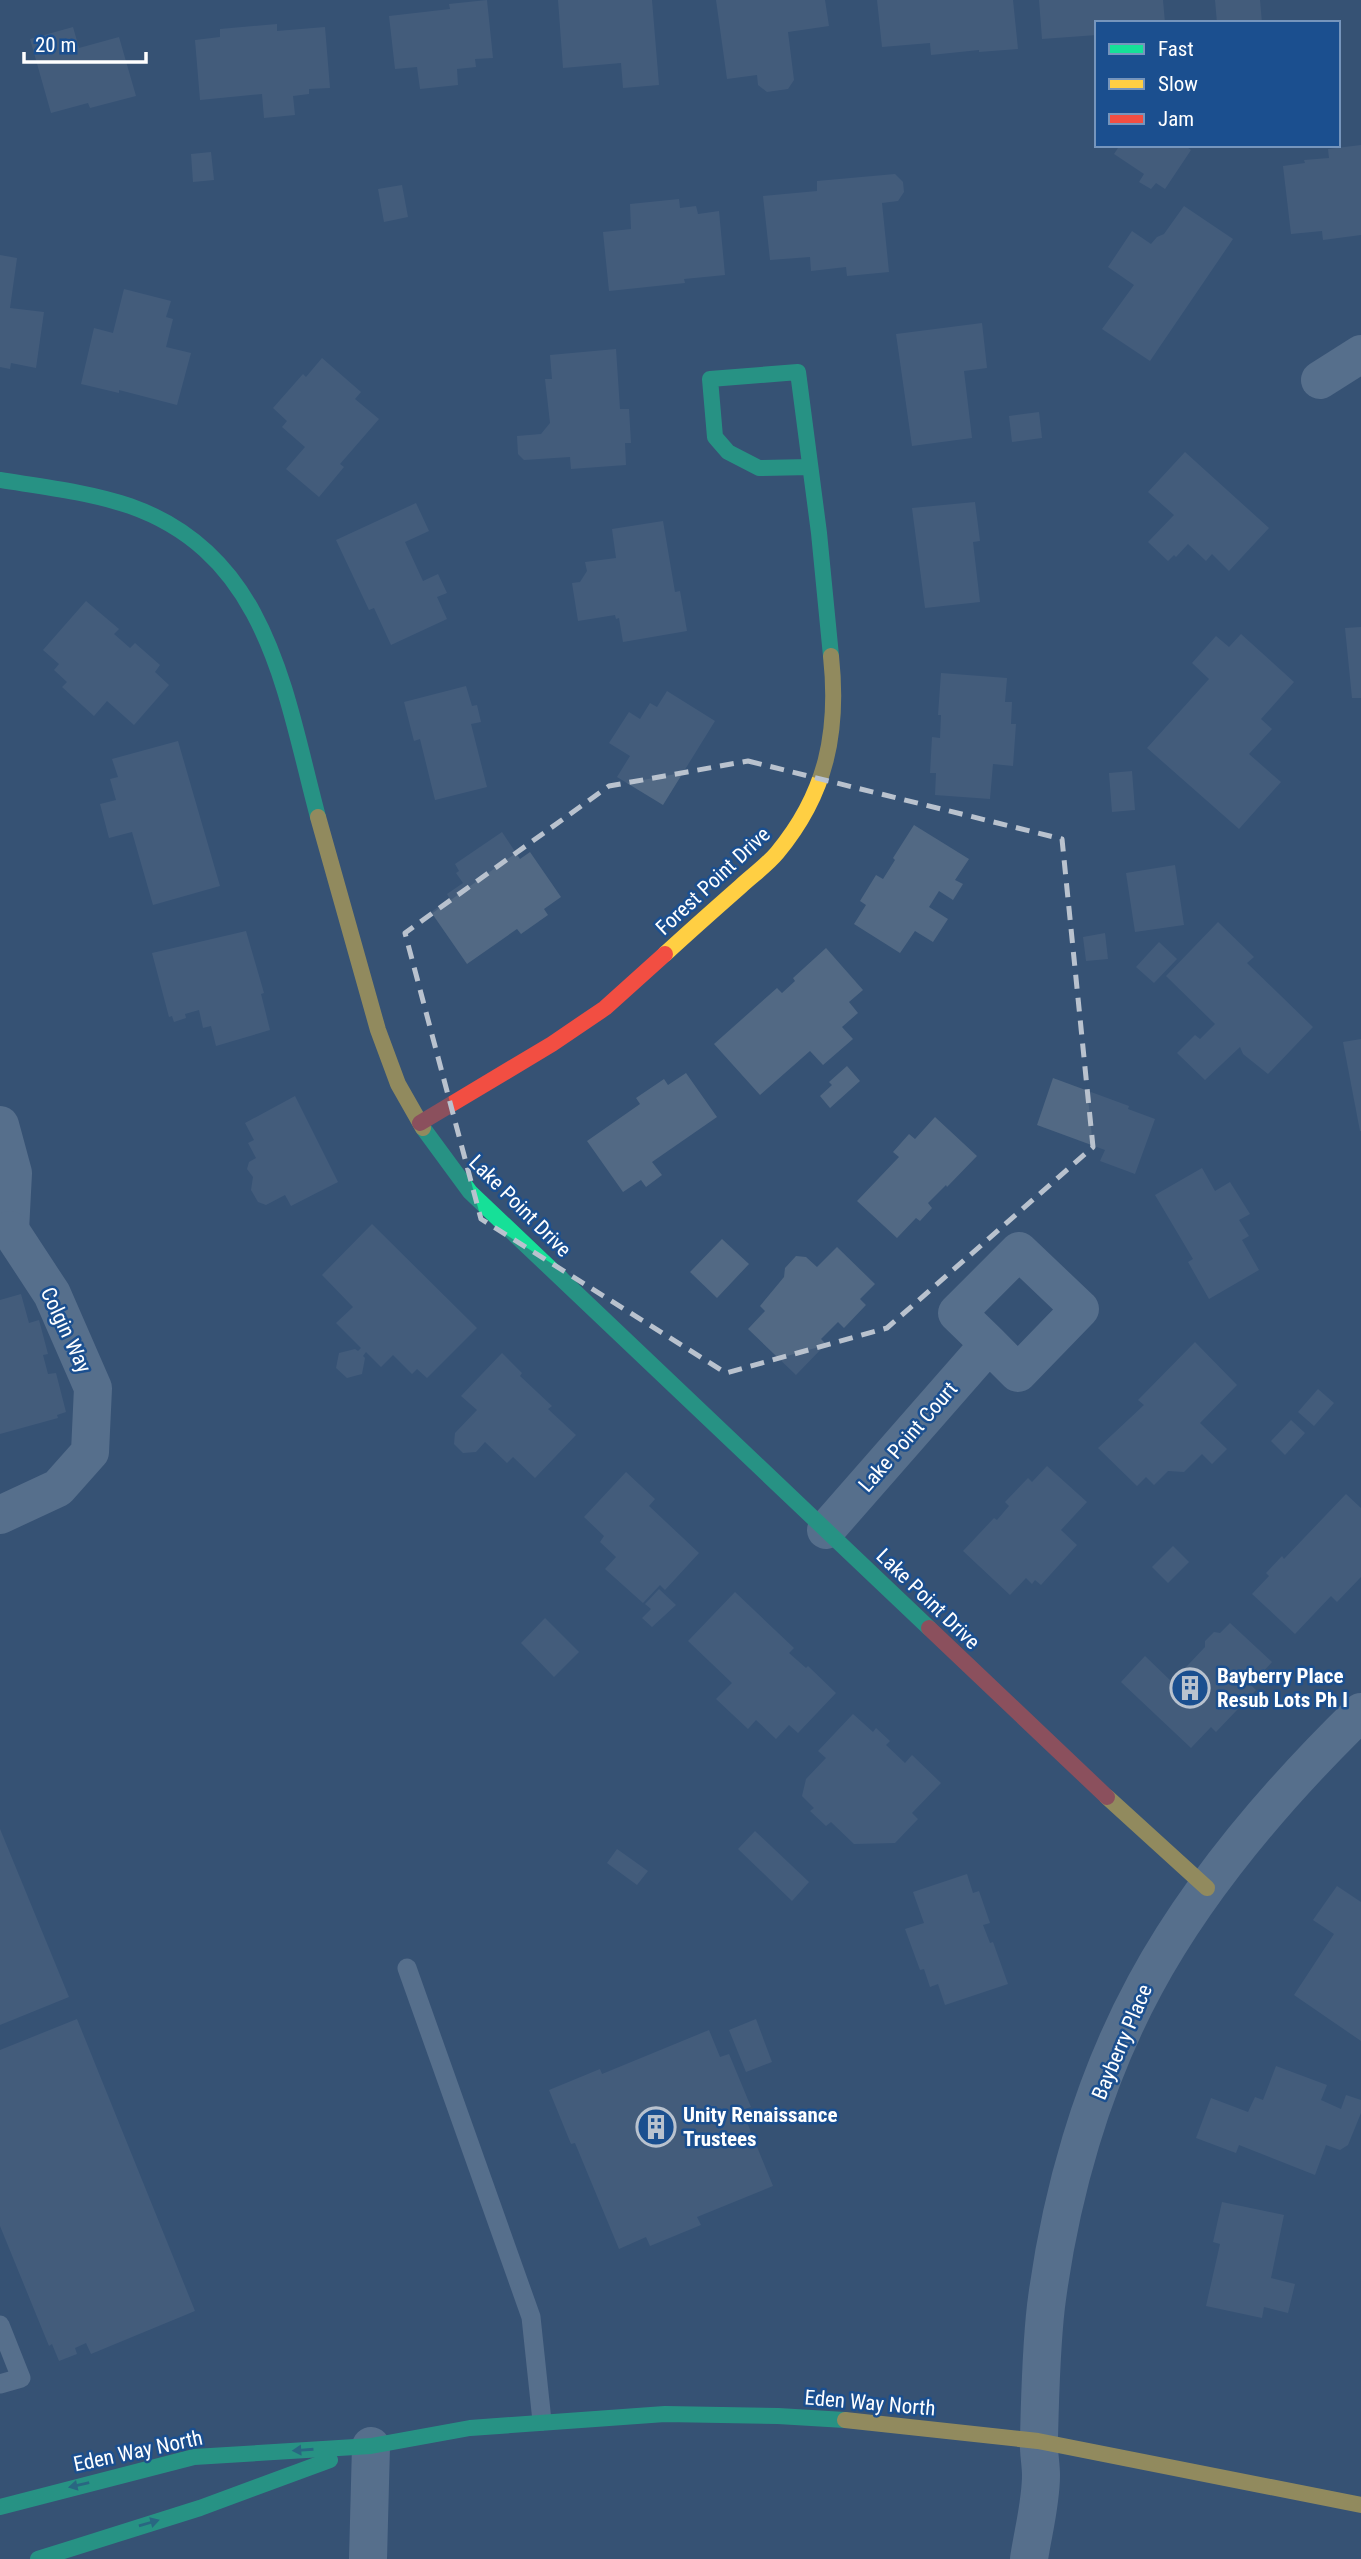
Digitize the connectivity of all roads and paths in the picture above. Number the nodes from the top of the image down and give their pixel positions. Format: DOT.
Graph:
graph roads {
  1 [pos="1361,354"];
  2 [pos="1320,380"];
  3 [pos="810,467"];
  4 [pos="0,480"];
  5 [pos="420,1123"];
  6 [pos="0,1125"];
  7 [pos="5,1232"];
  8 [pos="989,1344"];
  9 [pos="0,1515"];
  10 [pos="826,1530"];
  11 [pos="1361,1712"];
  12 [pos="1207,1888"];
  13 [pos="407,1968"];
  14 [pos="0,2325"];
  15 [pos="0,2384"];
  16 [pos="541,2421"];
  17 [pos="1038,2441"];
  18 [pos="371,2445"];
  19 [pos="1361,2505"];
  20 [pos="0,2507"];
  21 [pos="38,2559"];
  22 [pos="368,2559"];
  23 [pos="1029,2559"];
  1 -- 2 [label="street"];
  3 -- 3 [label="street, Forest Point Drive"];
  3 -- 5 [label="street, Forest Point Drive"];
  4 -- 5 [label="street, Lake Point Drive"];
  5 -- 10 [label="street, Lake Point Drive"];
  6 -- 7 [label="street"];
  7 -- 9 [label="street, Colgin Way"];
  8 -- 10 [label="street, Lake Point Court"];
  10 -- 12 [label="street, Lake Point Drive"];
  11 -- 12 [label="street, Bayberry Place"];
  12 -- 17 [label="street, Bayberry Place"];
  13 -- 16 [label="lane"];
  14 -- 15 [label="lane"];
  16 -- 17 [label="street, Eden Way North"];
  16 -- 18 [label="street, Eden Way North"];
  17 -- 19 [label="street, Eden Way North"];
  17 -- 23 [label="street, Bayberry Place"];
  18 -- 20 [label="street, Eden Way North, one-way"];
  21 -- 18 [label="street, Eden Way North, one-way"];
  18 -- 22 [label="street"];
}
